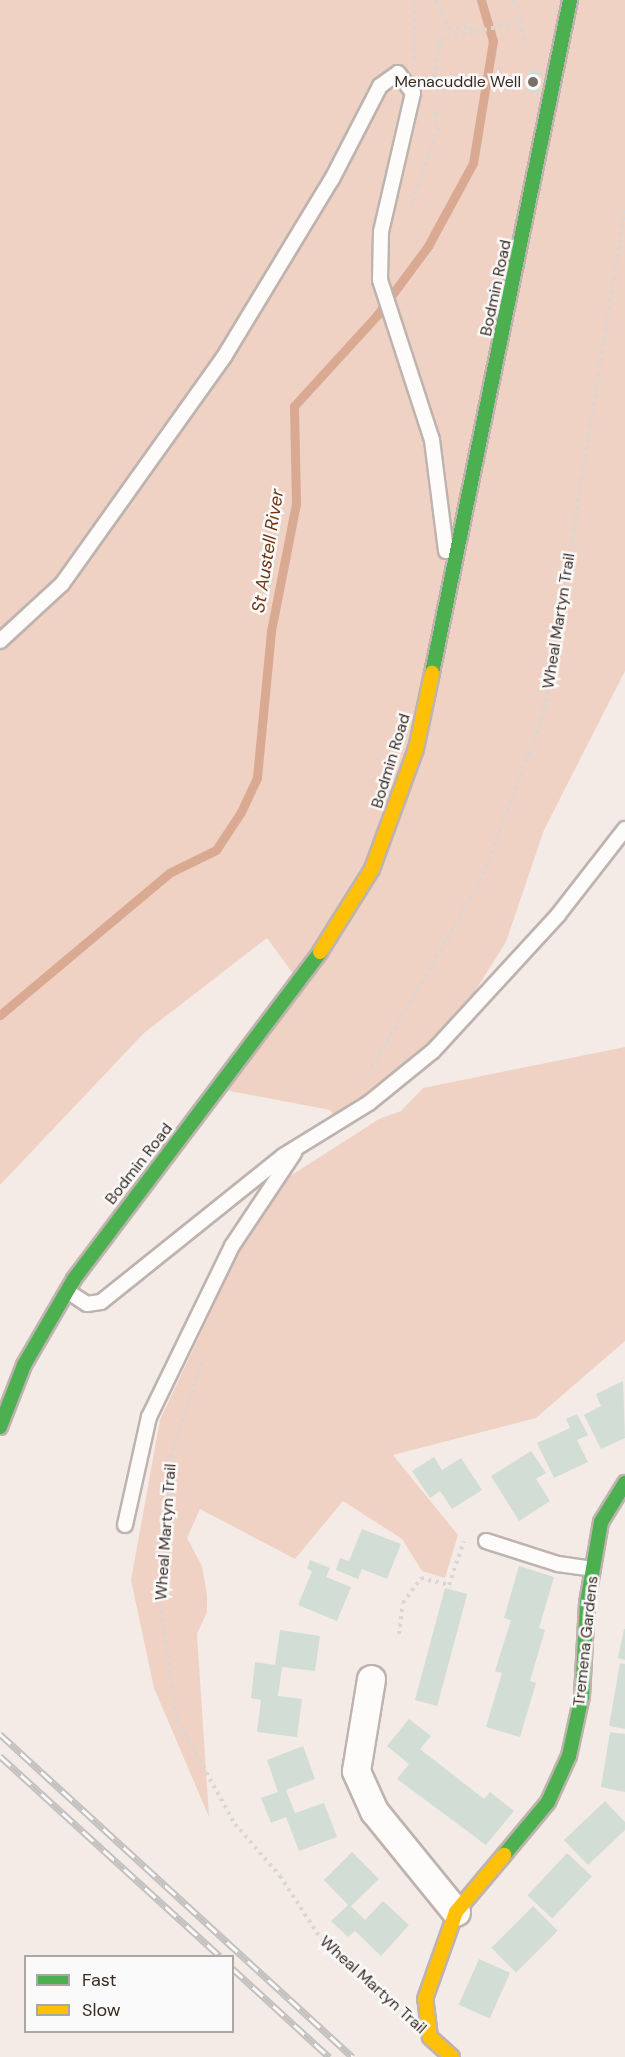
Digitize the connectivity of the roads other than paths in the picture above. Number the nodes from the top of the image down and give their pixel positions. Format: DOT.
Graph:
graph roads {
  1 [pos="570,0"];
  2 [pos="450,585"];
  3 [pos="0,641"];
  4 [pos="625,829"];
  5 [pos="298,1148"];
  6 [pos="67,1291"];
  7 [pos="0,1427"];
  8 [pos="625,1483"];
  9 [pos="125,1524"];
  10 [pos="486,1541"];
  11 [pos="593,1569"];
  12 [pos="370,1679"];
  13 [pos="456,1912"];
  14 [pos="452,2057"];
  1 -- 2 [label="main road, Bodmin Road"];
  2 -- 3 [label="lane"];
  2 -- 6 [label="main road, Bodmin Road"];
  4 -- 5 [label="lane"];
  5 -- 6 [label="lane"];
  5 -- 9 [label="lane"];
  6 -- 7 [label="main road, Bodmin Road"];
  8 -- 11 [label="main road, Tremena Gardens"];
  10 -- 11 [label="lane"];
  11 -- 13 [label="main road, Tremena Gardens"];
  12 -- 13 [label="street"];
  13 -- 14 [label="main road, Tremena Gardens"];
}
